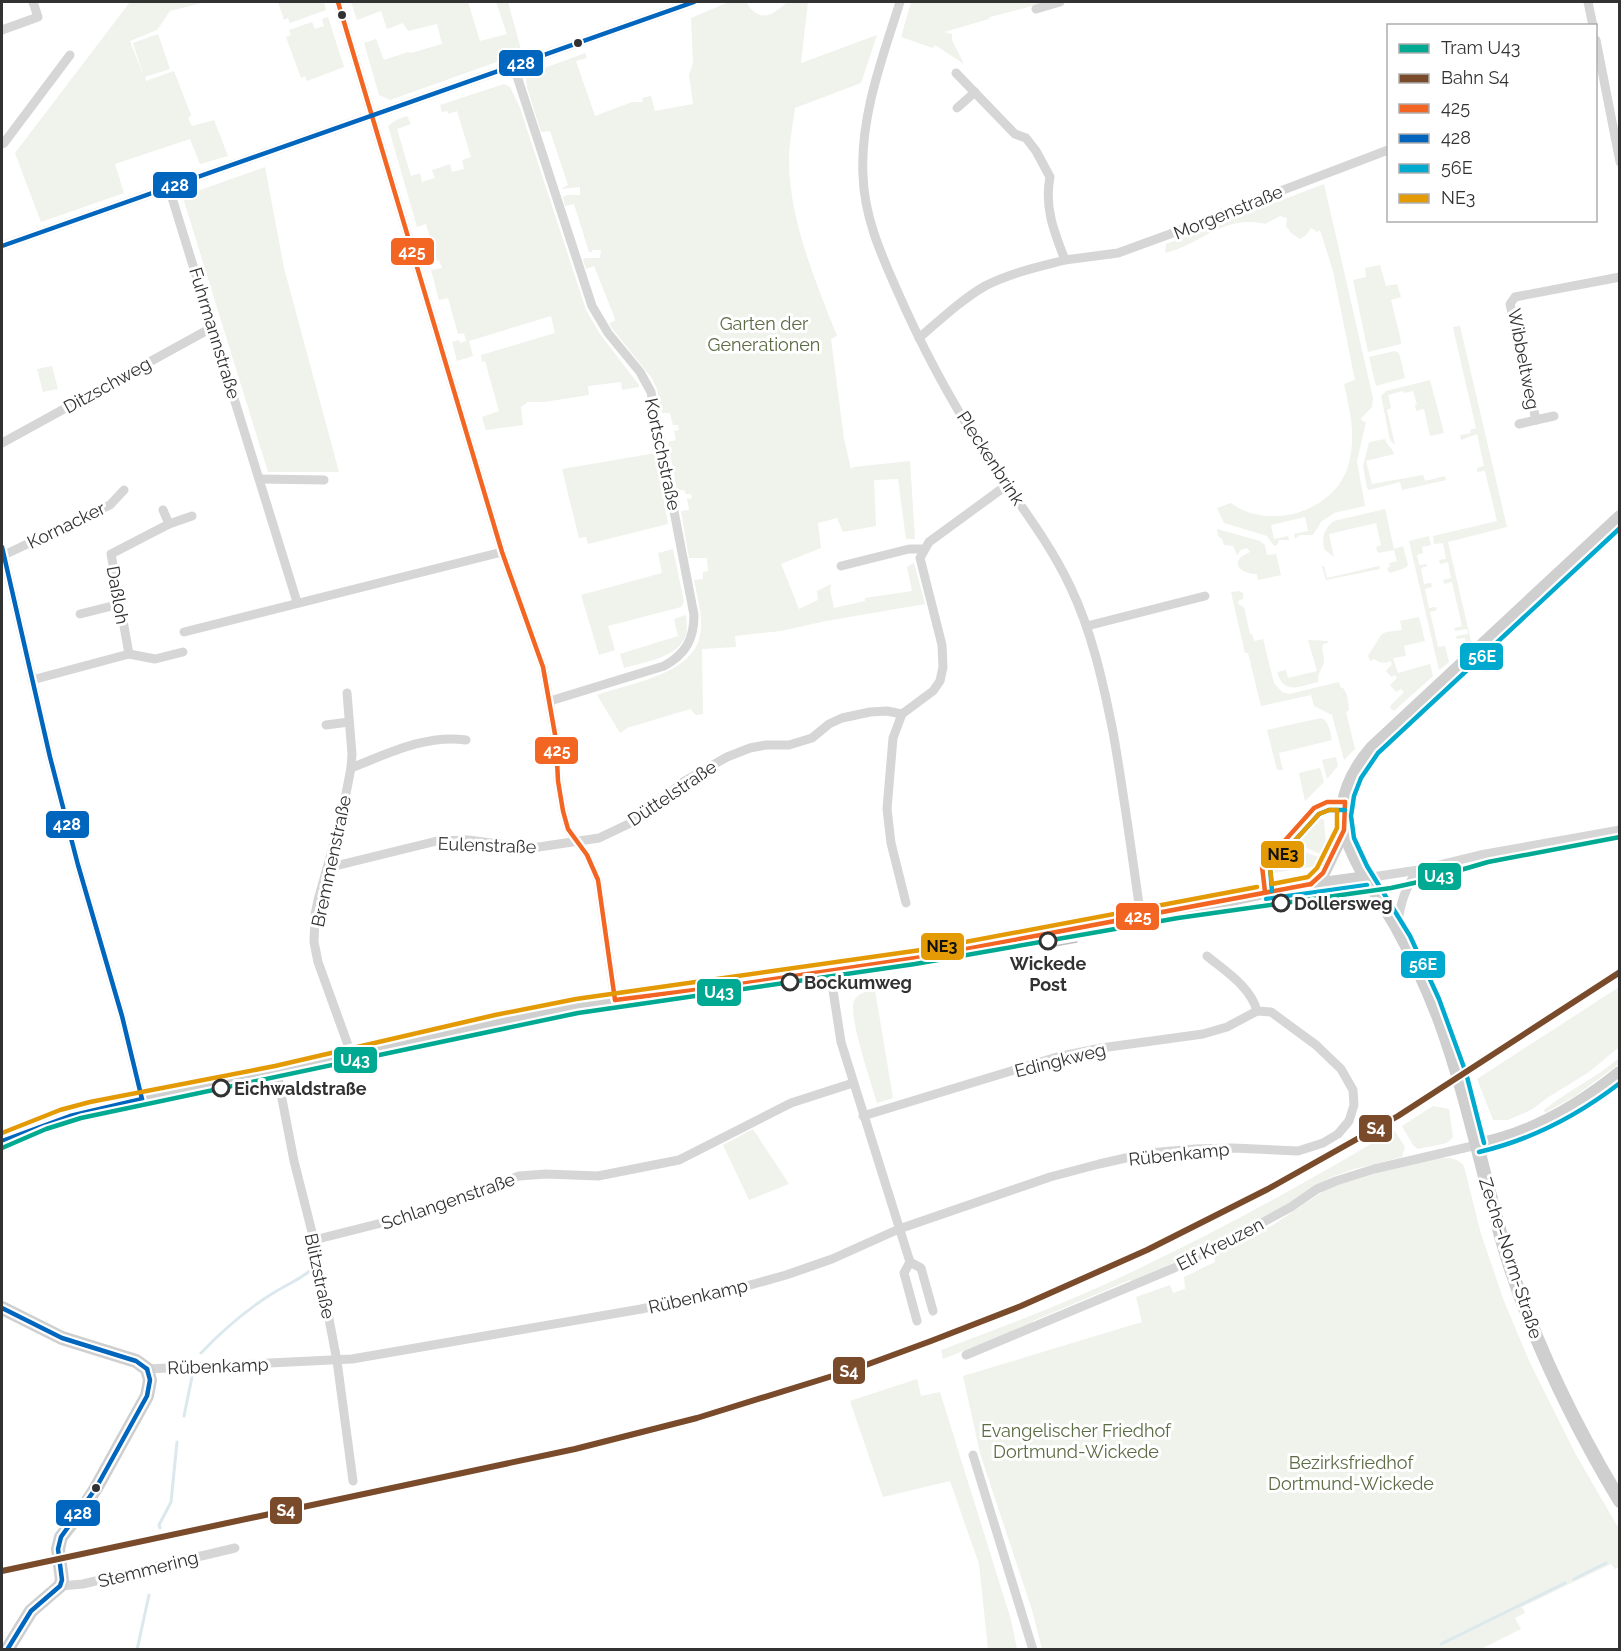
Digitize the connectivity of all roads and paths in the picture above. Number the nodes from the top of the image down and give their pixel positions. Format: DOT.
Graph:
graph roads {
  1 [pos="33,2"];
  2 [pos="338,2"];
  3 [pos="694,2"];
  4 [pos="900,2"];
  5 [pos="1060,2"];
  6 [pos="1588,2"];
  7 [pos="1036,9"];
  8 [pos="1593,24"];
  9 [pos="2,30"];
  10 [pos="70,55"];
  11 [pos="1597,55"];
  12 [pos="514,67"];
  13 [pos="1598,70"];
  14 [pos="956,73"];
  15 [pos="975,92"];
  16 [pos="957,108"];
  17 [pos="372,116"];
  18 [pos="2,144"];
  19 [pos="1387,151"];
  20 [pos="1620,162"];
  21 [pos="169,188"];
  22 [pos="2,246"];
  23 [pos="1065,260"];
  24 [pos="1620,277"];
  25 [pos="213,327"];
  26 [pos="919,338"];
  27 [pos="1554,416"];
  28 [pos="1536,420"];
  29 [pos="1519,424"];
  30 [pos="2,443"];
  31 [pos="261,479"];
  32 [pos="324,480"];
  33 [pos="1006,485"];
  34 [pos="124,490"];
  35 [pos="163,510"];
  36 [pos="192,516"];
  37 [pos="1620,517"];
  38 [pos="169,524"];
  39 [pos="924,549"];
  40 [pos="3,551"];
  41 [pos="502,552"];
  42 [pos="841,566"];
  43 [pos="13,593"];
  44 [pos="2,595"];
  45 [pos="1205,596"];
  46 [pos="297,603"];
  47 [pos="120,604"];
  48 [pos="80,614"];
  49 [pos="1087,626"];
  50 [pos="184,632"];
  51 [pos="183,652"];
  52 [pos="129,654"];
  53 [pos="32,680"];
  54 [pos="347,693"];
  55 [pos="550,701"];
  56 [pos="902,714"];
  57 [pos="349,722"];
  58 [pos="326,725"];
  59 [pos="466,740"];
  60 [pos="351,768"];
  61 [pos="1344,830"];
  62 [pos="1620,830"];
  63 [pos="578,843"];
  64 [pos="327,868"];
  65 [pos="1418,870"];
  66 [pos="1366,878"];
  67 [pos="1311,884"];
  68 [pos="906,903"];
  69 [pos="1141,918"];
  70 [pos="1397,927"];
  71 [pos="1207,956"];
  72 [pos="830,971"];
  73 [pos="615,1000"];
  74 [pos="1257,1011"];
  75 [pos="352,1056"];
  76 [pos="277,1072"];
  77 [pos="1620,1073"];
  78 [pos="853,1083"];
  79 [pos="142,1099"];
  80 [pos="863,1116"];
  81 [pos="34,1128"];
  82 [pos="2,1132"];
  83 [pos="2,1141"];
  84 [pos="1477,1145"];
  85 [pos="899,1229"];
  86 [pos="314,1240"];
  87 [pos="910,1262"];
  88 [pos="2,1308"];
  89 [pos="933,1311"];
  90 [pos="917,1321"];
  91 [pos="966,1355"];
  92 [pos="338,1361"];
  93 [pos="147,1369"];
  94 [pos="973,1455"];
  95 [pos="353,1481"];
  96 [pos="1617,1492"];
  97 [pos="235,1548"];
  98 [pos="60,1586"];
  99 [pos="7,1650"];
  100 [pos="1033,1650"];
  1 -- 9 [label="street"];
  2 -- 17 [label="street"];
  3 -- 12 [label="street"];
  4 -- 26 [label="street, Pleckenbrink"];
  5 -- 7 [label="street"];
  6 -- 8 [label="street"];
  10 -- 18 [label="street"];
  11 -- 13 [label="street"];
  12 -- 17 [label="street"];
  12 -- 55 [label="street, Kortschstraße"];
  13 -- 20 [label="street"];
  14 -- 15 [label="street"];
  15 -- 16 [label="street"];
  15 -- 23 [label="street"];
  17 -- 21 [label="street"];
  17 -- 41 [label="street"];
  19 -- 23 [label="street, Morgenstraße"];
  21 -- 22 [label="street"];
  21 -- 25 [label="street, Fuhrmannstraße"];
  23 -- 26 [label="street, Morgenstraße"];
  24 -- 28 [label="street, Wibbeltweg"];
  25 -- 30 [label="street, Ditzschweg"];
  25 -- 31 [label="street, Fuhrmannstraße"];
  26 -- 33 [label="street, Pleckenbrink"];
  27 -- 28 [label="street, Wibbeltweg"];
  28 -- 29 [label="street, Wibbeltweg"];
  31 -- 32 [label="street"];
  31 -- 46 [label="street, Fuhrmannstraße"];
  33 -- 39 [label="street"];
  33 -- 49 [label="street, Pleckenbrink"];
  34 -- 40 [label="street, Kornacker"];
  35 -- 38 [label="street"];
  36 -- 38 [label="street, Daßloh"];
  37 -- 61 [label="main road"];
  38 -- 47 [label="street, Daßloh"];
  39 -- 42 [label="street"];
  39 -- 56 [label="street"];
  40 -- 43 [label="street"];
  41 -- 46 [label="street"];
  41 -- 55 [label="street"];
  43 -- 44 [label="street"];
  43 -- 53 [label="street"];
  45 -- 49 [label="street"];
  46 -- 50 [label="street"];
  47 -- 48 [label="street"];
  47 -- 52 [label="street, Daßloh"];
  49 -- 69 [label="street, Pleckenbrink"];
  51 -- 52 [label="street"];
  52 -- 53 [label="street"];
  53 -- 79 [label="street"];
  54 -- 57 [label="street, Bremmenstraße"];
  55 -- 63 [label="street"];
  56 -- 63 [label="street, Düttelstraße"];
  56 -- 68 [label="street"];
  57 -- 58 [label="street"];
  57 -- 60 [label="street, Bremmenstraße"];
  59 -- 60 [label="street"];
  60 -- 64 [label="street, Bremmenstraße"];
  61 -- 66 [label="main road"];
  61 -- 67 [label="main road"];
  62 -- 65 [label="street"];
  63 -- 64 [label="street, Eulenstraße"];
  63 -- 73 [label="street"];
  64 -- 75 [label="street, Bremmenstraße"];
  65 -- 66 [label="street"];
  65 -- 70 [label="street"];
  66 -- 67 [label="main road"];
  66 -- 70 [label="main road, Zeche-Norm-Straße"];
  67 -- 69 [label="main road"];
  69 -- 72 [label="main road"];
  70 -- 84 [label="main road, Zeche-Norm-Straße"];
  71 -- 74 [label="street"];
  72 -- 73 [label="main road"];
  72 -- 78 [label="street"];
  73 -- 75 [label="main road"];
  74 -- 80 [label="street, Edingkweg"];
  74 -- 85 [label="street, Rübenkamp"];
  75 -- 76 [label="main road"];
  76 -- 79 [label="main road"];
  76 -- 86 [label="street, Blitzstraße"];
  77 -- 84 [label="main road"];
  78 -- 80 [label="street"];
  78 -- 86 [label="street, Schlangenstraße"];
  79 -- 81 [label="main road"];
  80 -- 85 [label="street"];
  81 -- 82 [label="street"];
  81 -- 83 [label="main road"];
  84 -- 91 [label="street, Elf Kreuzen"];
  84 -- 96 [label="main road, Zeche-Norm-Straße"];
  85 -- 87 [label="street"];
  85 -- 92 [label="street, Rübenkamp"];
  86 -- 92 [label="street, Blitzstraße"];
  87 -- 89 [label="street"];
  87 -- 90 [label="street"];
  88 -- 93 [label="main road, Rübenkamp"];
  92 -- 93 [label="street, Rübenkamp"];
  92 -- 95 [label="street, Blitzstraße"];
  93 -- 98 [label="main road"];
  94 -- 100 [label="street"];
  97 -- 98 [label="street, Stemmering"];
  98 -- 99 [label="main road"];
}
